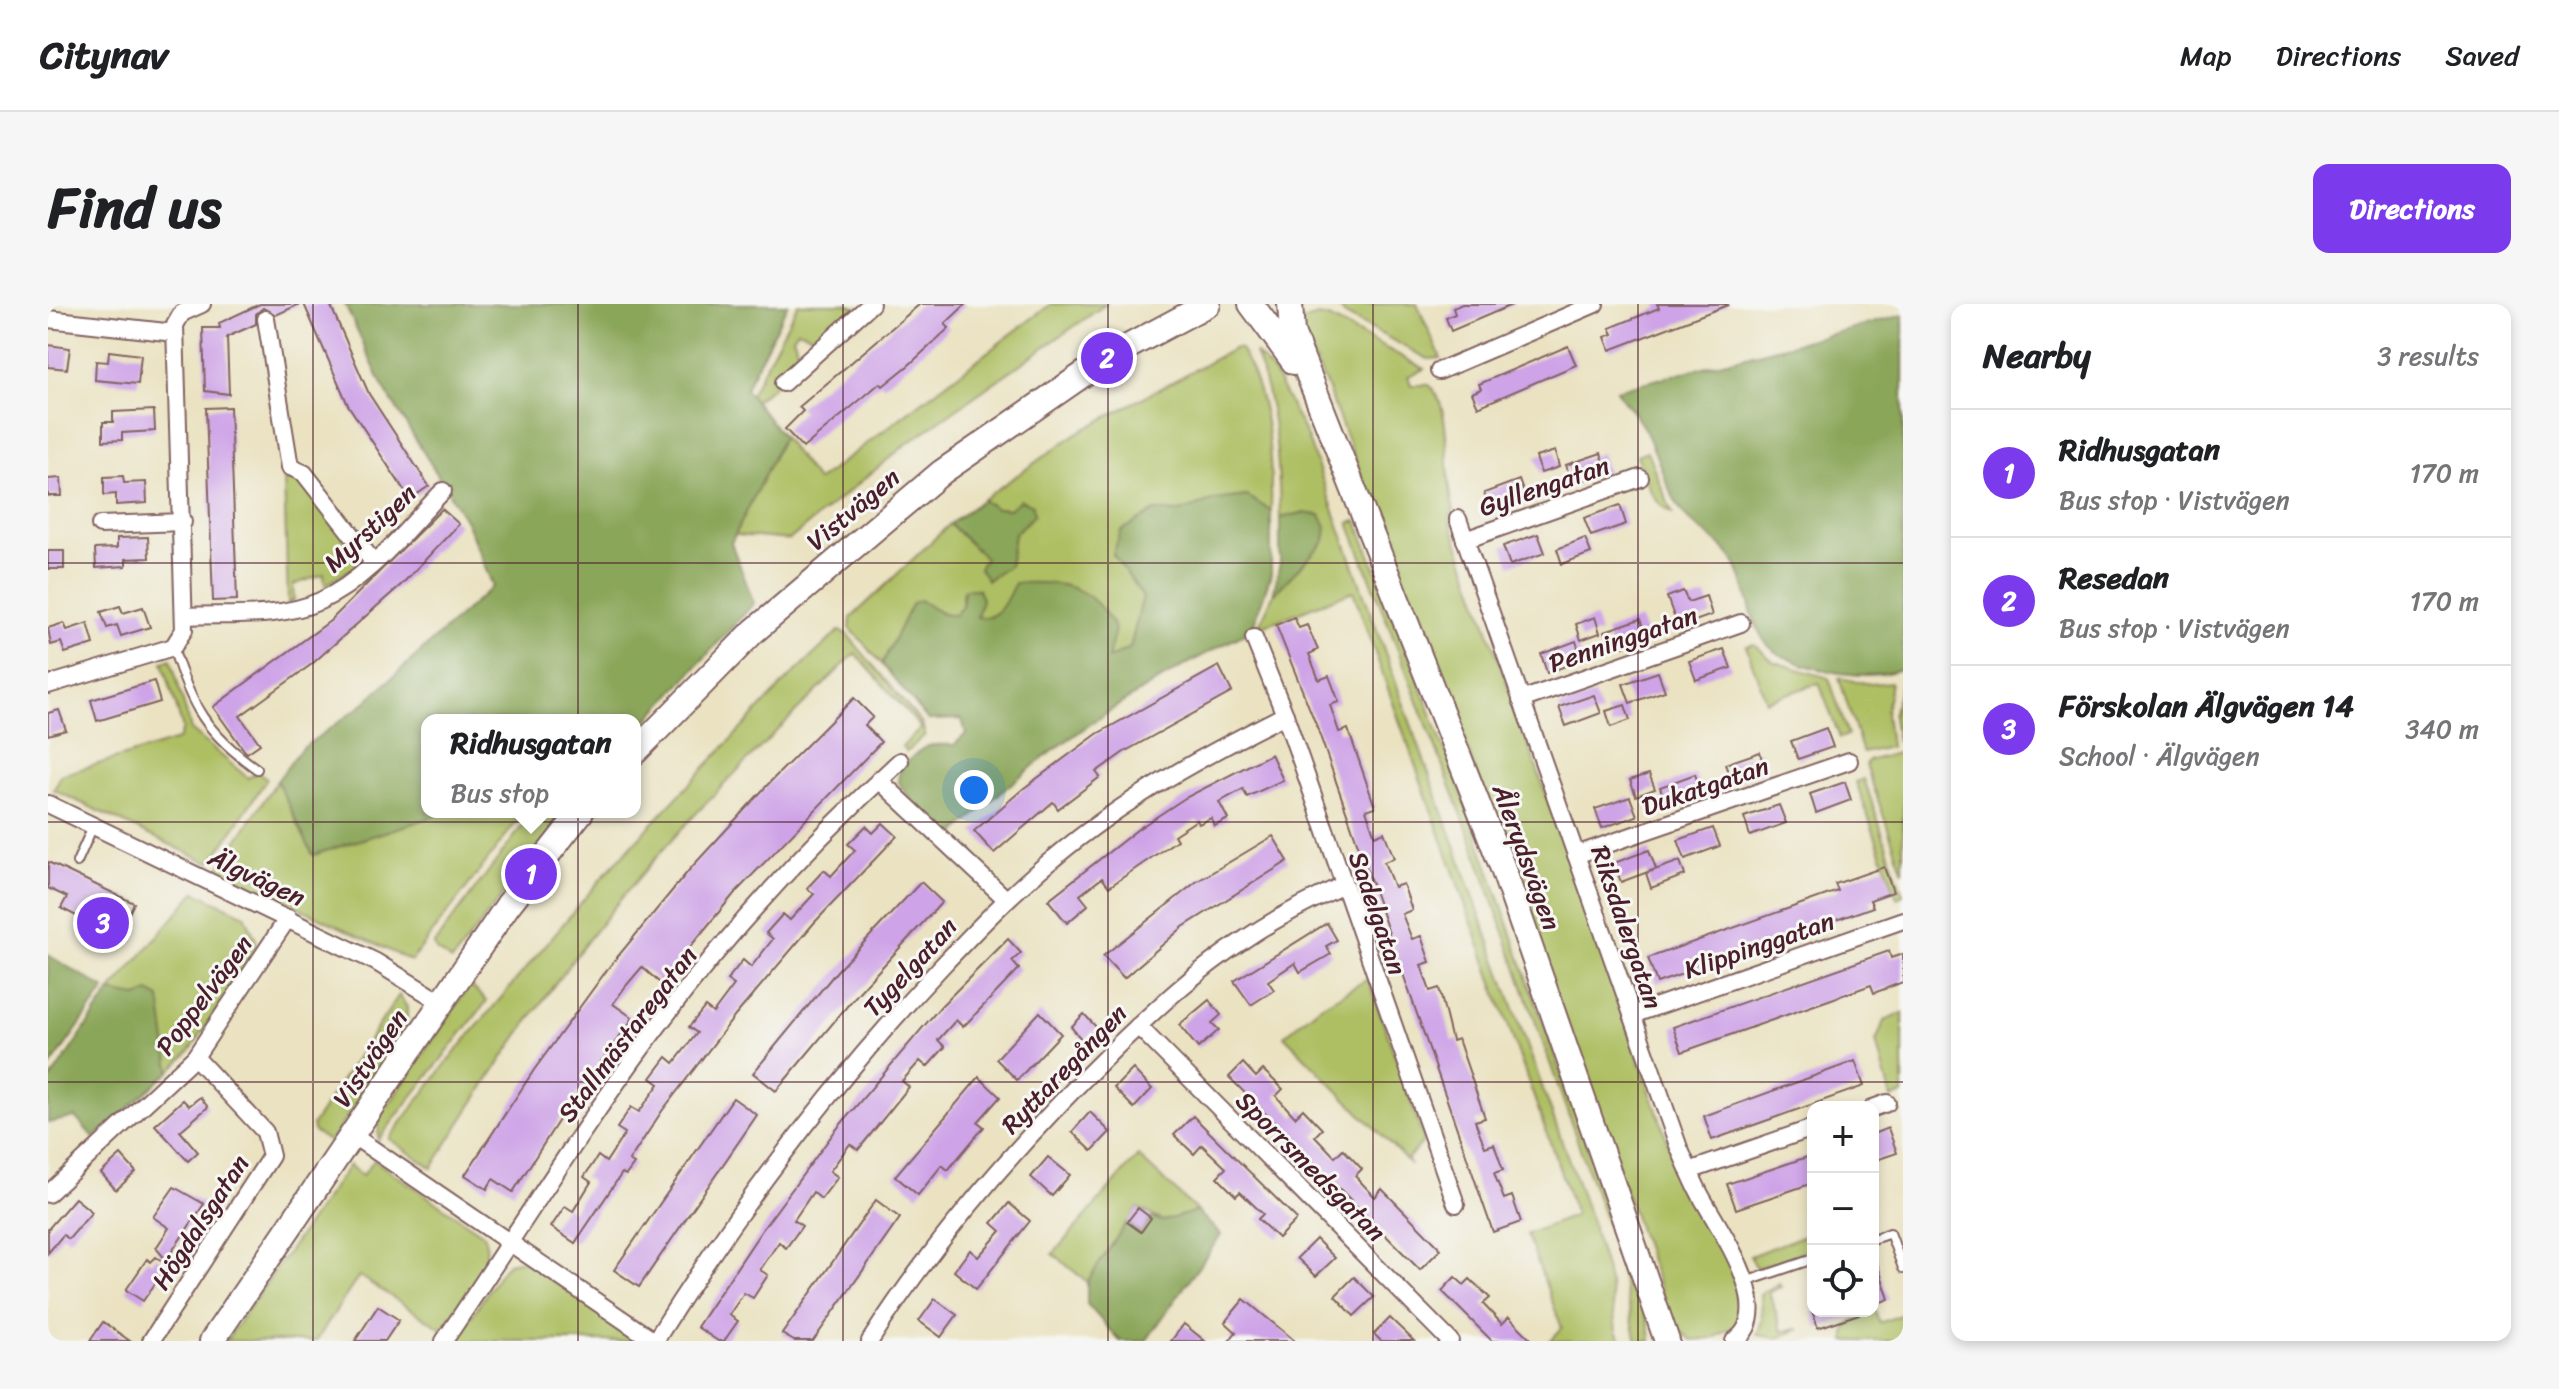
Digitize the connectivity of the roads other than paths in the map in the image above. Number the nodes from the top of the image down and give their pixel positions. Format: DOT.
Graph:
graph roads {
  1 [pos="202,304"];
  2 [pos="871,304"];
  3 [pos="1173,304"];
  4 [pos="1208,304"];
  5 [pos="1251,304"];
  6 [pos="1257,304"];
  7 [pos="1273,304"];
  8 [pos="1290,304"];
  9 [pos="1595,304"];
  10 [pos="48,319"];
  11 [pos="266,319"];
  12 [pos="175,333"];
  13 [pos="1134,342"];
  14 [pos="1439,371"];
  15 [pos="783,383"];
  16 [pos="1318,397"];
  17 [pos="1640,478"];
  18 [pos="443,491"];
  19 [pos="1458,519"];
  20 [pos="183,522"];
  21 [pos="100,525"];
  22 [pos="1465,540"];
  23 [pos="374,563"];
  24 [pos="186,616"];
  25 [pos="1741,623"];
  26 [pos="1254,638"];
  27 [pos="173,647"];
  28 [pos="48,685"];
  29 [pos="1521,700"];
  30 [pos="1285,715"];
  31 [pos="641,746"];
  32 [pos="900,761"];
  33 [pos="1849,761"];
  34 [pos="257,769"];
  35 [pos="879,780"];
  36 [pos="48,804"];
  37 [pos="576,818"];
  38 [pos="93,825"];
  39 [pos="1576,855"];
  40 [pos="77,862"];
  41 [pos="1343,885"];
  42 [pos="1006,899"];
  43 [pos="288,918"];
  44 [pos="1903,920"];
  45 [pos="441,1002"];
  46 [pos="1632,1015"];
  47 [pos="1138,1026"];
  48 [pos="195,1057"];
  49 [pos="1807,1130"];
  50 [pos="352,1135"];
  51 [pos="1689,1171"];
  52 [pos="48,1194"];
  53 [pos="1456,1204"];
  54 [pos="1879,1237"];
  55 [pos="512,1241"];
  56 [pos="1807,1261"];
  57 [pos="1903,1268"];
  58 [pos="1745,1282"];
  59 [pos="151,1341"];
  60 [pos="212,1341"];
  61 [pos="444,1341"];
  62 [pos="654,1341"];
  63 [pos="870,1341"];
  64 [pos="1450,1341"];
  65 [pos="1667,1341"];
  66 [pos="1734,1341"];
  1 -- 12 [label="street"];
  2 -- 15 [label="street"];
  3 -- 13 [label="main road, Vistvägen"];
  4 -- 13 [label="main road, Vistvägen"];
  5 -- 16 [label="main road, Ålerydsvägen"];
  6 -- 7 [label="main road"];
  8 -- 16 [label="main road, Ålerydsvägen"];
  9 -- 14 [label="street"];
  10 -- 12 [label="street"];
  11 -- 23 [label="street"];
  12 -- 20 [label="street"];
  13 -- 31 [label="main road, Vistvägen"];
  16 -- 65 [label="main road, Ålerydsvägen"];
  17 -- 22 [label="street, Gyllengatan"];
  18 -- 23 [label="street, Myrstigen"];
  19 -- 22 [label="street, Riksdalergatan"];
  20 -- 21 [label="street"];
  20 -- 24 [label="street"];
  22 -- 29 [label="street, Riksdalergatan"];
  23 -- 24 [label="street, Myrstigen"];
  24 -- 27 [label="street"];
  25 -- 29 [label="street, Penninggatan"];
  26 -- 30 [label="street, Sadelgatan"];
  27 -- 28 [label="street"];
  27 -- 34 [label="lane"];
  29 -- 39 [label="street, Riksdalergatan"];
  30 -- 41 [label="street, Sadelgatan"];
  30 -- 42 [label="street, Tygelgatan"];
  32 -- 35 [label="street, Stallmästaregatan"];
  33 -- 39 [label="street, Dukatgatan"];
  35 -- 42 [label="street"];
  35 -- 55 [label="street, Stallmästaregatan"];
  36 -- 38 [label="street, Älgvägen"];
  37 -- 45 [label="main road, Vistvägen"];
  38 -- 40 [label="lane"];
  38 -- 43 [label="street, Älgvägen"];
  39 -- 46 [label="street, Riksdalergatan"];
  41 -- 47 [label="street, Ryttaregången"];
  41 -- 53 [label="street, Sadelgatan"];
  42 -- 62 [label="street, Tygelgatan"];
  43 -- 45 [label="street, Älgvägen"];
  43 -- 48 [label="street, Poppelvägen"];
  44 -- 46 [label="street, Klippinggatan"];
  45 -- 50 [label="main road, Vistvägen"];
  46 -- 51 [label="street, Riksdalergatan"];
  47 -- 63 [label="street, Ryttaregången"];
  47 -- 64 [label="street, Sporrsmedsgatan"];
  48 -- 52 [label="street, Poppelvägen"];
  48 -- 59 [label="street, Högdalsgatan"];
  49 -- 51 [label="street"];
  50 -- 55 [label="street"];
  50 -- 60 [label="main road, Vistvägen"];
  51 -- 58 [label="street, Riksdalergatan"];
  54 -- 57 [label="lane"];
  55 -- 61 [label="street, Stallmästaregatan"];
  55 -- 62 [label="street"];
  56 -- 58 [label="lane"];
  58 -- 66 [label="street, Riksdalergatan"];
}
